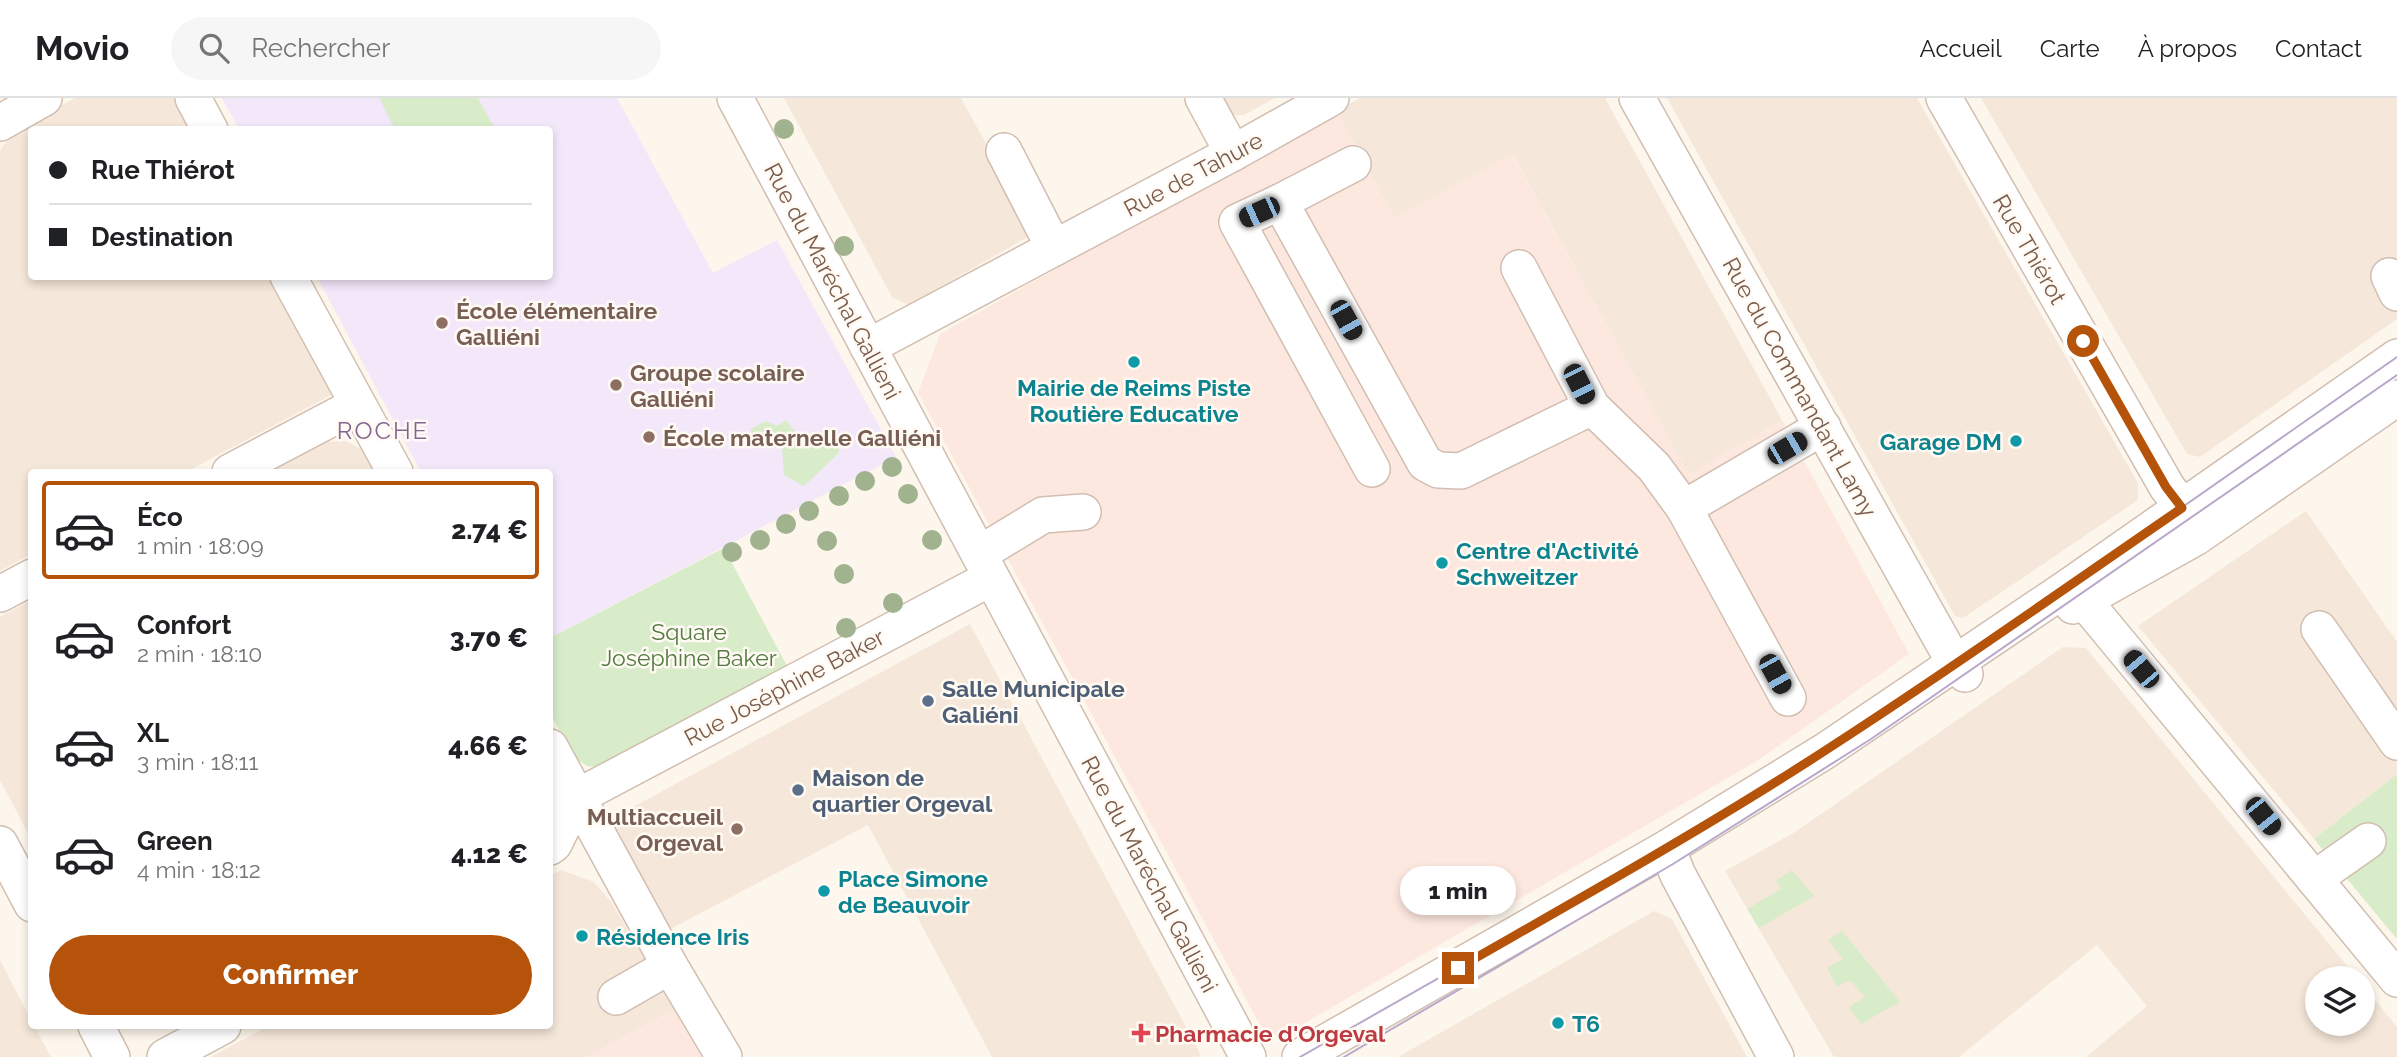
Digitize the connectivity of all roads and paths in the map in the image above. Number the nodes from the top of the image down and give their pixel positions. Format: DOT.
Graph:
graph roads {
  1 [pos="44,98"];
  2 [pos="193,98"];
  3 [pos="735,98"];
  4 [pos="1203,98"];
  5 [pos="1331,98"];
  6 [pos="1637,98"];
  7 [pos="1944,98"];
  8 [pos="0,123"];
  9 [pos="208,126"];
  10 [pos="1004,151"];
  11 [pos="1233,153"];
  12 [pos="1353,164"];
  13 [pos="1280,202"];
  14 [pos="1054,248"];
  15 [pos="1519,268"];
  16 [pos="290,280"];
  17 [pos="868,347"];
  18 [pos="2397,357"];
  19 [pos="2397,398"];
  20 [pos="357,405"];
  21 [pos="1591,407"];
  22 [pos="1823,427"];
  23 [pos="236,469"];
  24 [pos="393,469"];
  25 [pos="1372,470"];
  26 [pos="1684,508"];
  27 [pos="2182,508"];
  28 [pos="1083,512"];
  29 [pos="985,566"];
  30 [pos="28,579"];
  31 [pos="2077,592"];
  32 [pos="0,594"];
  33 [pos="2319,629"];
  34 [pos="1960,669"];
  35 [pos="1788,698"];
  36 [pos="2397,742"];
  37 [pos="553,758"];
  38 [pos="564,798"];
  39 [pos="2368,841"];
  40 [pos="0,844"];
  41 [pos="553,845"];
  42 [pos="1670,856"];
  43 [pos="2314,879"];
  44 [pos="28,896"];
  45 [pos="670,966"];
  46 [pos="2397,979"];
  47 [pos="616,996"];
  48 [pos="217,1029"];
  49 [pos="165,1057"];
  50 [pos="724,1057"];
  51 [pos="1248,1057"];
  52 [pos="1300,1057"];
  53 [pos="1344,1057"];
  54 [pos="1776,1057"];
  1 -- 8 [label="street"];
  2 -- 9 [label="street"];
  3 -- 17 [label="street, Rue du Maréchal Gallieni"];
  4 -- 11 [label="street"];
  5 -- 11 [label="street, Rue de Tahure"];
  6 -- 22 [label="street, Rue du Commandant Lamy"];
  7 -- 27 [label="street, Rue Thiérot"];
  10 -- 14 [label="street"];
  11 -- 14 [label="street, Rue de Tahure"];
  12 -- 13 [label="street"];
  13 -- 21 [label="street"];
  13 -- 25 [label="street"];
  14 -- 17 [label="street, Rue de Tahure"];
  15 -- 21 [label="street"];
  16 -- 20 [label="street"];
  17 -- 29 [label="street, Rue du Maréchal Gallieni"];
  18 -- 27 [label="street"];
  19 -- 31 [label="street"];
  20 -- 23 [label="street"];
  20 -- 24 [label="street"];
  21 -- 26 [label="street"];
  22 -- 26 [label="street"];
  22 -- 34 [label="street, Rue du Commandant Lamy"];
  26 -- 35 [label="street"];
  27 -- 31 [label="street"];
  28 -- 29 [label="street, Rue Joséphine Baker"];
  29 -- 38 [label="street, Rue Joséphine Baker"];
  29 -- 51 [label="street, Rue du Maréchal Gallieni"];
  30 -- 32 [label="street"];
  31 -- 34 [label="street"];
  31 -- 43 [label="street"];
  33 -- 36 [label="street"];
  34 -- 42 [label="street"];
  37 -- 38 [label="street"];
  38 -- 41 [label="street"];
  38 -- 45 [label="street"];
  39 -- 43 [label="street"];
  40 -- 44 [label="street"];
  42 -- 52 [label="street"];
  42 -- 53 [label="street"];
  42 -- 54 [label="street"];
  43 -- 46 [label="street"];
  45 -- 47 [label="street"];
  45 -- 50 [label="street"];
  48 -- 49 [label="street"];
}
